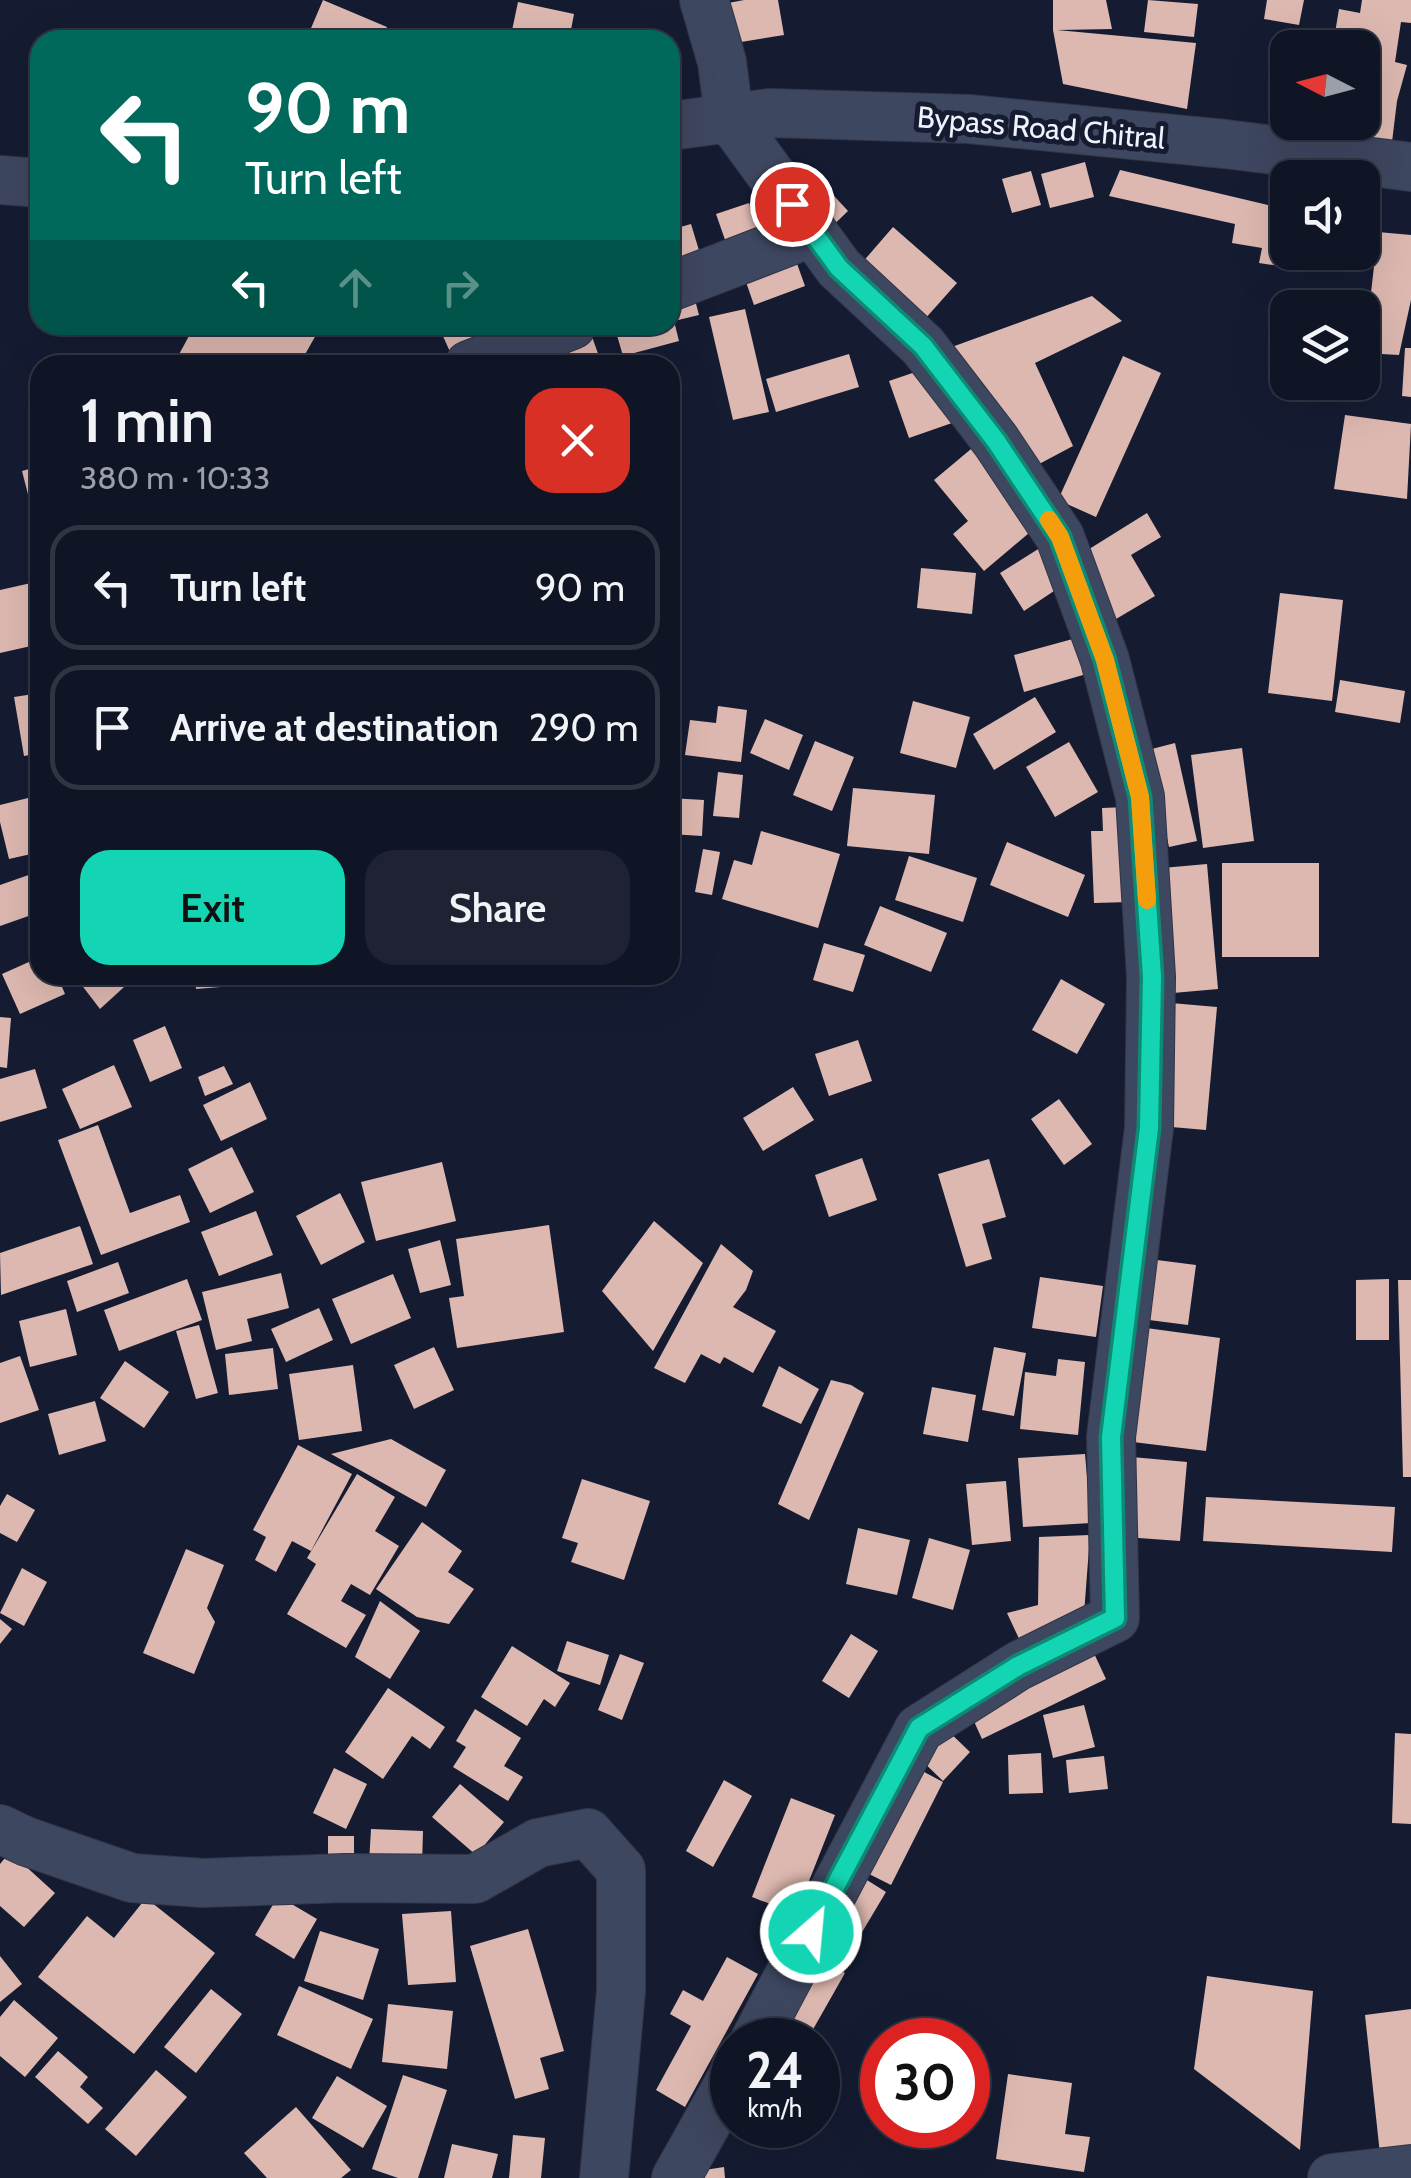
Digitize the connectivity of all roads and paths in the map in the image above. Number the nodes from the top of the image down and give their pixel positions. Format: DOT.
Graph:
graph roads {
  1 [pos="704,0"];
  2 [pos="729,117"];
  3 [pos="680,124"];
  4 [pos="1411,167"];
  5 [pos="0,180"];
  6 [pos="30,182"];
  7 [pos="812,232"];
  8 [pos="680,284"];
  9 [pos="546,335"];
  10 [pos="495,355"];
  11 [pos="0,1829"];
  12 [pos="767,2018"];
  13 [pos="710,2117"];
  14 [pos="1411,2170"];
  15 [pos="604,2178"];
  16 [pos="676,2178"];
  17 [pos="1332,2178"];
  1 -- 2 [label="street"];
  2 -- 3 [label="street, Bypass Road Chitral"];
  2 -- 4 [label="street, Bypass Road Chitral"];
  2 -- 7 [label="street"];
  5 -- 6 [label="street"];
  7 -- 8 [label="street"];
  7 -- 12 [label="street"];
  9 -- 10 [label="street"];
  11 -- 15 [label="street"];
  13 -- 16 [label="street"];
  14 -- 17 [label="street"];
}
